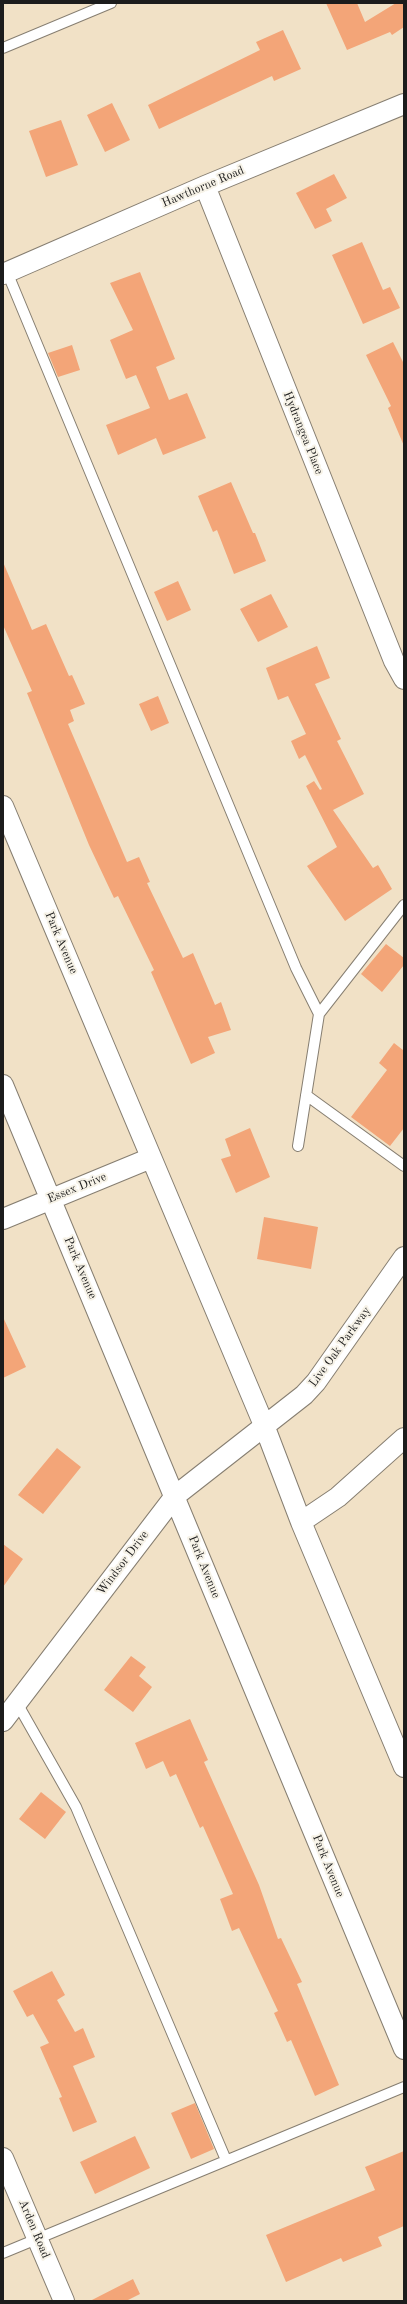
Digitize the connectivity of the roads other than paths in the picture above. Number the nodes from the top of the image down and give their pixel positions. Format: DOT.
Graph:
graph roads {
  1 [pos="111,3"];
  2 [pos="3,48"];
  3 [pos="404,104"];
  4 [pos="205,186"];
  5 [pos="5,273"];
  6 [pos="404,679"];
  7 [pos="3,806"];
  8 [pos="404,905"];
  9 [pos="319,1014"];
  10 [pos="3,1085"];
  11 [pos="306,1095"];
  12 [pos="298,1146"];
  13 [pos="151,1158"];
  14 [pos="404,1166"];
  15 [pos="50,1198"];
  16 [pos="3,1219"];
  17 [pos="404,1257"];
  18 [pos="264,1425"];
  19 [pos="404,1438"];
  20 [pos="175,1496"];
  21 [pos="302,1522"];
  22 [pos="17,1703"];
  23 [pos="3,1721"];
  24 [pos="404,1767"];
  25 [pos="404,2049"];
  26 [pos="404,2087"];
  27 [pos="3,2158"];
  28 [pos="226,2160"];
  29 [pos="38,2239"];
  30 [pos="3,2253"];
  31 [pos="64,2301"];
  1 -- 2 [label="lane"];
  3 -- 4 [label="street, Hawthorne Road"];
  4 -- 5 [label="street, Hawthorne Road"];
  4 -- 6 [label="street, Hydrangea Place"];
  5 -- 9 [label="lane"];
  7 -- 13 [label="street, Park Avenue"];
  8 -- 9 [label="lane"];
  9 -- 11 [label="lane"];
  10 -- 15 [label="street, Park Avenue"];
  11 -- 12 [label="lane"];
  11 -- 14 [label="lane"];
  13 -- 15 [label="street, Essex Drive"];
  13 -- 18 [label="street, Park Avenue"];
  15 -- 16 [label="street, Essex Drive"];
  15 -- 20 [label="street, Park Avenue"];
  17 -- 18 [label="street, Live Oak Parkway"];
  18 -- 20 [label="street, Windsor Drive"];
  18 -- 21 [label="street, Park Avenue"];
  19 -- 21 [label="street"];
  20 -- 22 [label="street, Windsor Drive"];
  20 -- 25 [label="street, Park Avenue"];
  21 -- 24 [label="street, Park Avenue"];
  22 -- 23 [label="street, Windsor Drive"];
  22 -- 28 [label="lane"];
  26 -- 28 [label="lane"];
  27 -- 29 [label="street, Arden Road"];
  28 -- 29 [label="lane"];
  29 -- 30 [label="lane"];
  29 -- 31 [label="street, Arden Road"];
}
